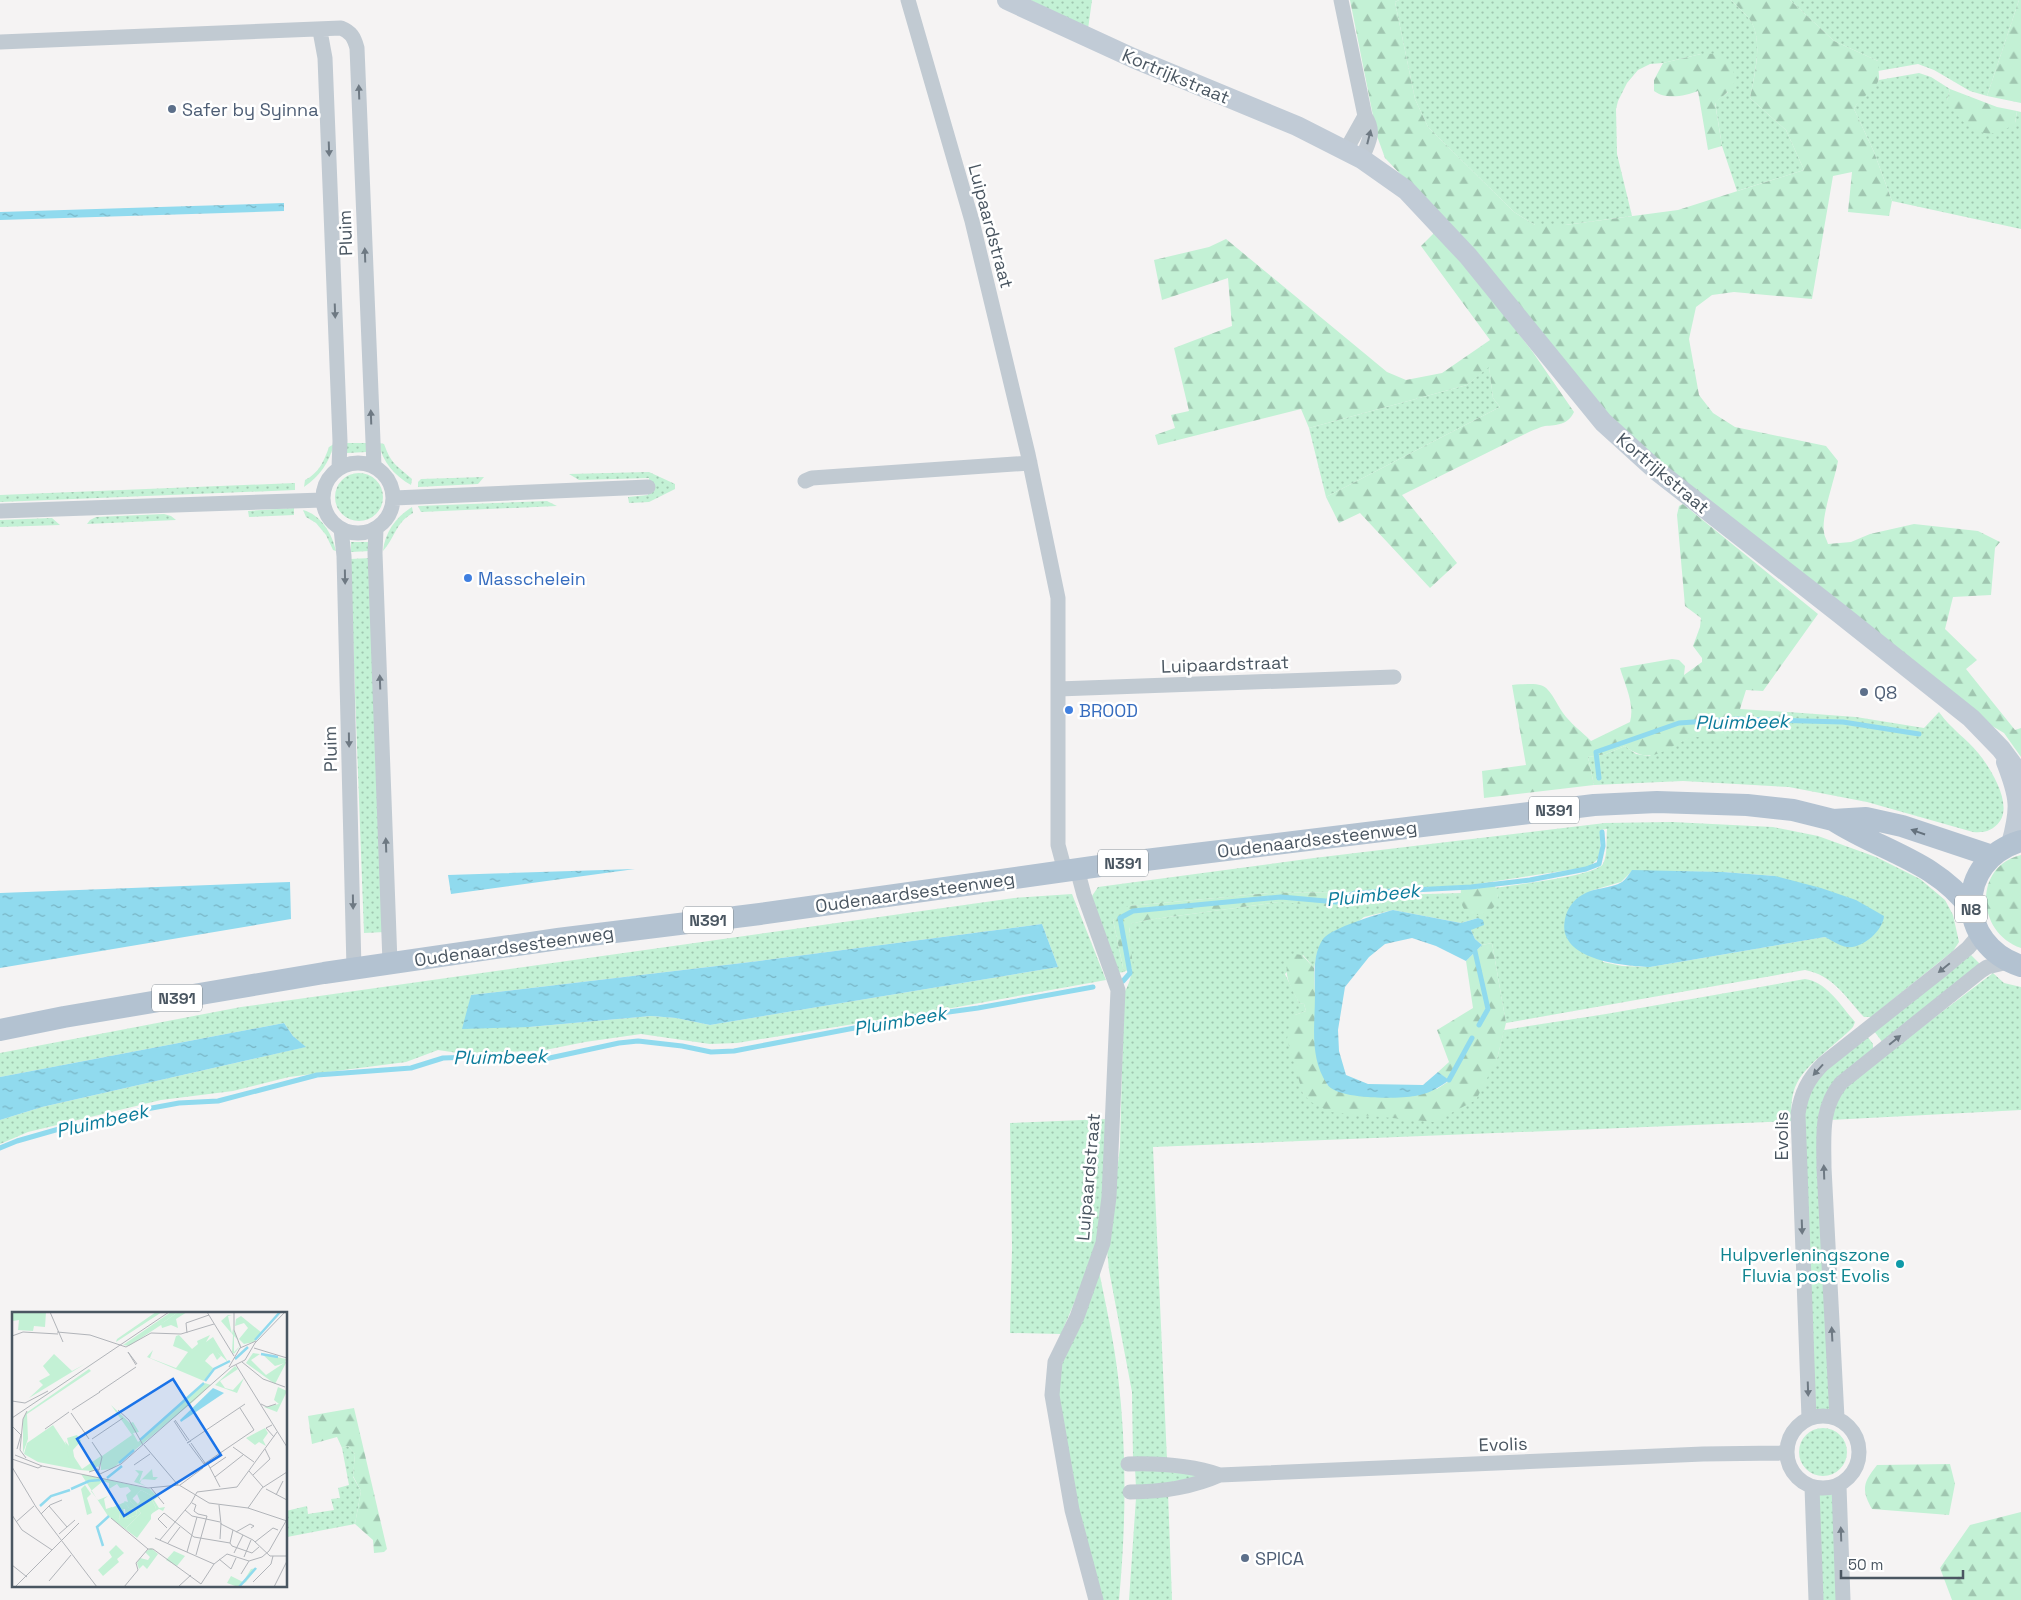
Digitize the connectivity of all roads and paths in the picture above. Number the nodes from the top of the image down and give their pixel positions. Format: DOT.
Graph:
graph roads {
  1 [pos="908,0"];
  2 [pos="1007,0"];
  3 [pos="1341,0"];
  4 [pos="320,31"];
  5 [pos="0,42"];
  6 [pos="1354,154"];
  7 [pos="1030,463"];
  8 [pos="374,466"];
  9 [pos="339,468"];
  10 [pos="805,481"];
  11 [pos="648,487"];
  12 [pos="394,498"];
  13 [pos="323,500"];
  14 [pos="0,511"];
  15 [pos="341,529"];
  16 [pos="376,529"];
  17 [pos="1394,677"];
  18 [pos="1058,689"];
  19 [pos="2001,749"];
  20 [pos="2021,776"];
  21 [pos="1834,820"];
  22 [pos="2016,842"];
  23 [pos="1992,856"];
  24 [pos="1071,870"];
  25 [pos="1971,909"];
  26 [pos="1980,934"];
  27 [pos="390,963"];
  28 [pos="2015,964"];
  29 [pos="354,968"];
  30 [pos="0,1030"];
  31 [pos="1809,1418"];
  32 [pos="1837,1418"];
  33 [pos="1787,1453"];
  34 [pos="1128,1464"];
  35 [pos="1220,1475"];
  36 [pos="1839,1486"];
  37 [pos="1812,1487"];
  38 [pos="1130,1492"];
  39 [pos="1096,1600"];
  40 [pos="1816,1600"];
  41 [pos="1843,1600"];
  1 -- 7 [label="street, Luipaardstraat"];
  2 -- 6 [label="main road, Kortrijkstraat / N8"];
  3 -- 6 [label="street"];
  4 -- 5 [label="street, Pluim"];
  8 -- 4 [label="street, Pluim, one-way"];
  4 -- 9 [label="street, Pluim, one-way"];
  6 -- 19 [label="main road, Kortrijkstraat / N8"];
  7 -- 10 [label="street"];
  7 -- 18 [label="street, Luipaardstraat"];
  8 -- 9 [label="street"];
  8 -- 12 [label="street"];
  9 -- 13 [label="street"];
  11 -- 12 [label="street"];
  12 -- 16 [label="street"];
  13 -- 14 [label="street"];
  13 -- 15 [label="street"];
  15 -- 16 [label="street"];
  15 -- 29 [label="street, Pluim, one-way"];
  27 -- 16 [label="street, one-way"];
  17 -- 18 [label="street, Luipaardstraat"];
  18 -- 24 [label="street, Luipaardstraat"];
  19 -- 20 [label="main road, Kortrijkstraat / N8"];
  19 -- 22 [label="main road, Kortrijkstraat / N8"];
  23 -- 21 [label="main road, Oudenaardsesteenweg / N391, one-way"];
  21 -- 24 [label="main road, Oudenaardsesteenweg / N391"];
  21 -- 25 [label="main road, Oudenaardsesteenweg / N391"];
  22 -- 23 [label="main road, N8"];
  23 -- 25 [label="main road, N8"];
  24 -- 27 [label="main road, Oudenaardsesteenweg / N391"];
  24 -- 39 [label="street, Luipaardstraat"];
  25 -- 26 [label="main road, N8"];
  26 -- 28 [label="main road, N8"];
  26 -- 31 [label="street, Evolis, one-way"];
  27 -- 29 [label="main road, Oudenaardsesteenweg / N391"];
  32 -- 28 [label="street, one-way"];
  29 -- 30 [label="main road, Oudenaardsesteenweg / N391"];
  31 -- 32 [label="street"];
  31 -- 33 [label="street"];
  32 -- 36 [label="street"];
  33 -- 35 [label="street, Evolis"];
  33 -- 37 [label="street"];
  34 -- 35 [label="street, Evolis"];
  35 -- 38 [label="street, Evolis"];
  36 -- 37 [label="street"];
  41 -- 36 [label="street, one-way"];
  37 -- 40 [label="street"];
}
